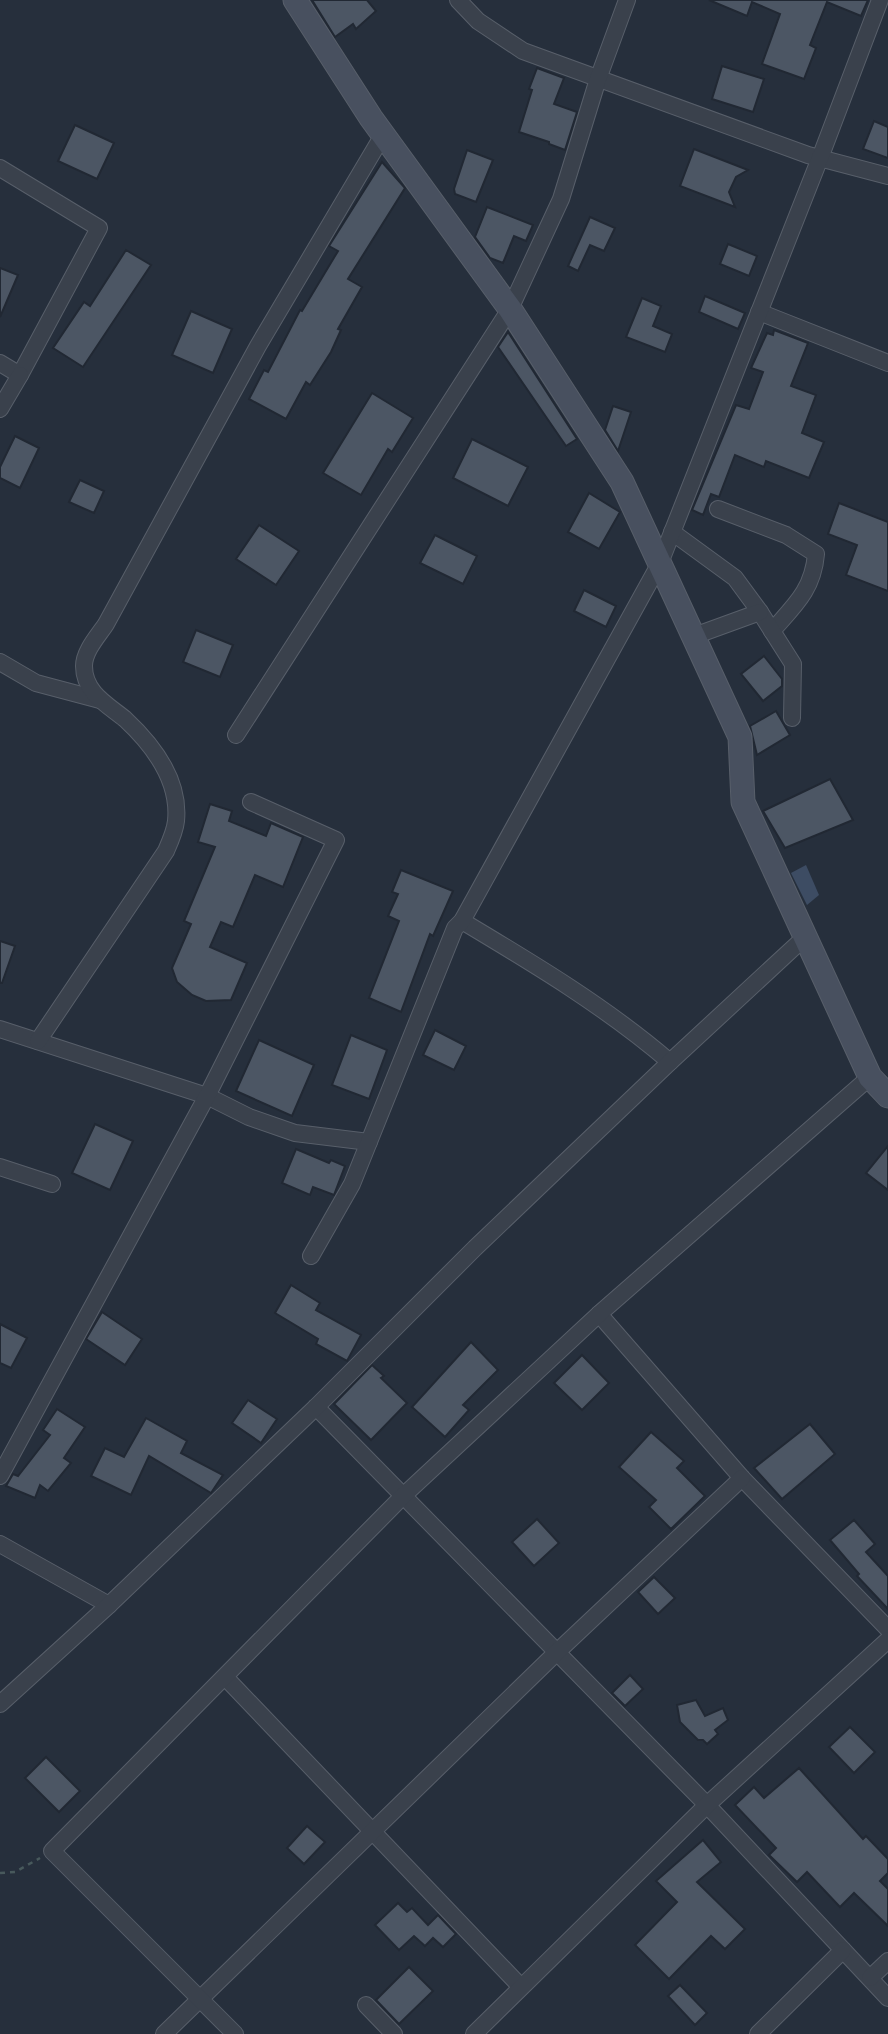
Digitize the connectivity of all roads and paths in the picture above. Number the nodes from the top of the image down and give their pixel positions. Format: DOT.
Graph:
graph roads {
  1 [pos="295,0"];
  2 [pos="458,0"];
  3 [pos="627,0"];
  4 [pos="880,0"];
  5 [pos="598,79"];
  6 [pos="383,135"];
  7 [pos="820,158"];
  8 [pos="0,168"];
  9 [pos="888,176"];
  10 [pos="510,309"];
  11 [pos="759,312"];
  12 [pos="0,363"];
  13 [pos="888,363"];
  14 [pos="20,375"];
  15 [pos="0,409"];
  16 [pos="718,509"];
  17 [pos="673,532"];
  18 [pos="660,563"];
  19 [pos="760,612"];
  20 [pos="772,631"];
  21 [pos="694,636"];
  22 [pos="0,662"];
  23 [pos="100,700"];
  24 [pos="792,718"];
  25 [pos="236,735"];
  26 [pos="251,802"];
  27 [pos="462,921"];
  28 [pos="804,938"];
  29 [pos="0,1029"];
  30 [pos="38,1041"];
  31 [pos="670,1062"];
  32 [pos="870,1077"];
  33 [pos="207,1096"];
  34 [pos="888,1097"];
  35 [pos="369,1142"];
  36 [pos="0,1167"];
  37 [pos="52,1184"];
  38 [pos="311,1256"];
  39 [pos="599,1314"];
  40 [pos="316,1407"];
  41 [pos="0,1476"];
  42 [pos="742,1478"];
  43 [pos="402,1496"];
  44 [pos="0,1544"];
  45 [pos="109,1605"];
  46 [pos="888,1629"];
  47 [pos="888,1640"];
  48 [pos="556,1653"];
  49 [pos="225,1676"];
  50 [pos="0,1704"];
  51 [pos="707,1805"];
  52 [pos="372,1831"];
  53 [pos="52,1852"];
  54 [pos="0,1873"];
  55 [pos="843,1950"];
  56 [pos="888,1961"];
  57 [pos="870,1979"];
  58 [pos="522,1987"];
  59 [pos="199,1998"];
  60 [pos="888,1998"];
  61 [pos="366,2005"];
  62 [pos="164,2034"];
  63 [pos="235,2034"];
  64 [pos="394,2034"];
  65 [pos="474,2034"];
  66 [pos="758,2034"];
  1 -- 6 [label="street"];
  2 -- 5 [label="street"];
  3 -- 5 [label="street"];
  4 -- 7 [label="street"];
  5 -- 7 [label="street"];
  5 -- 10 [label="street"];
  6 -- 10 [label="street"];
  6 -- 23 [label="street"];
  7 -- 9 [label="street"];
  7 -- 11 [label="street"];
  8 -- 14 [label="street"];
  10 -- 18 [label="street"];
  10 -- 25 [label="street"];
  11 -- 13 [label="street"];
  11 -- 17 [label="street"];
  12 -- 14 [label="street"];
  14 -- 15 [label="street"];
  16 -- 20 [label="street"];
  17 -- 18 [label="street"];
  17 -- 19 [label="street"];
  18 -- 21 [label="street"];
  18 -- 27 [label="street"];
  19 -- 20 [label="street"];
  19 -- 21 [label="street"];
  20 -- 24 [label="street"];
  21 -- 28 [label="street"];
  22 -- 23 [label="street"];
  23 -- 30 [label="street"];
  26 -- 33 [label="street"];
  27 -- 31 [label="street"];
  27 -- 35 [label="street"];
  28 -- 31 [label="street"];
  28 -- 32 [label="street"];
  29 -- 30 [label="street"];
  30 -- 33 [label="street"];
  31 -- 40 [label="street"];
  32 -- 34 [label="street"];
  32 -- 39 [label="street"];
  33 -- 35 [label="street"];
  33 -- 41 [label="street"];
  35 -- 38 [label="street"];
  36 -- 37 [label="street"];
  39 -- 42 [label="street"];
  39 -- 43 [label="street"];
  40 -- 43 [label="street"];
  40 -- 45 [label="street"];
  42 -- 46 [label="street"];
  42 -- 48 [label="street"];
  43 -- 48 [label="street"];
  43 -- 49 [label="street"];
  44 -- 45 [label="street"];
  45 -- 50 [label="street"];
  47 -- 51 [label="street"];
  48 -- 51 [label="street"];
  48 -- 52 [label="street"];
  49 -- 52 [label="street"];
  49 -- 53 [label="street"];
  51 -- 55 [label="street"];
  51 -- 58 [label="street"];
  52 -- 58 [label="street"];
  52 -- 59 [label="street"];
  53 -- 54 [label="path"];
  53 -- 59 [label="street"];
  55 -- 57 [label="street"];
  55 -- 66 [label="street"];
  56 -- 57 [label="street"];
  57 -- 60 [label="street"];
  58 -- 65 [label="street"];
  59 -- 62 [label="street"];
  59 -- 63 [label="street"];
  61 -- 64 [label="street"];
}
